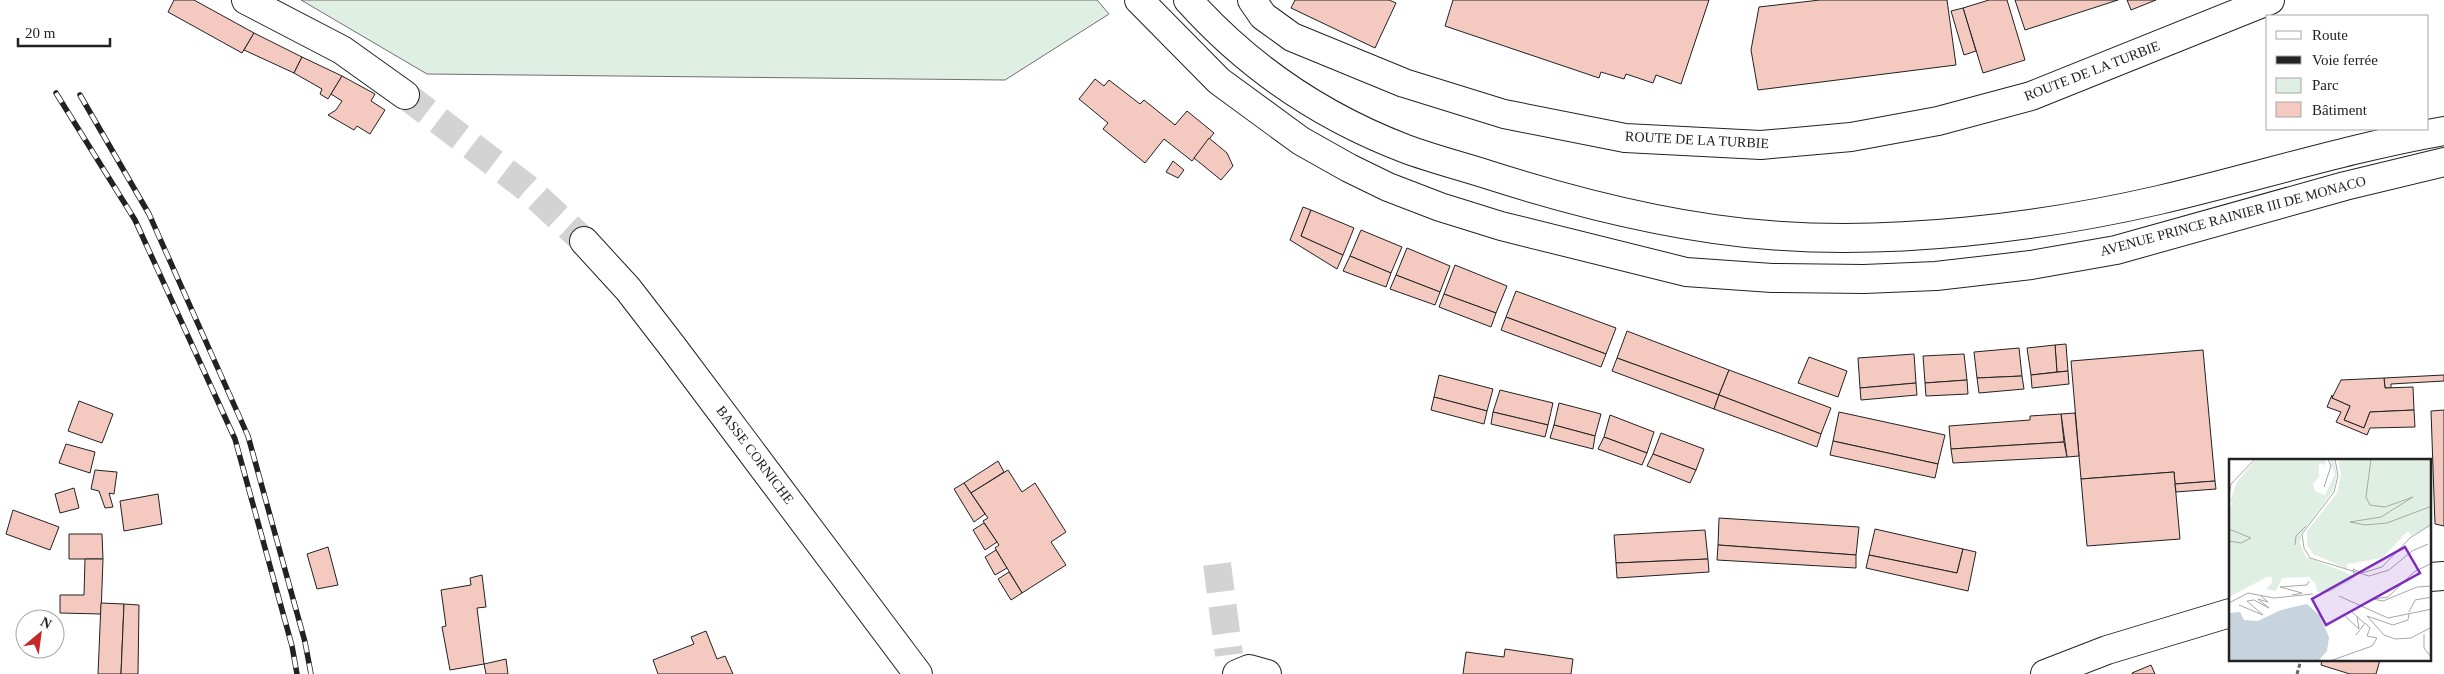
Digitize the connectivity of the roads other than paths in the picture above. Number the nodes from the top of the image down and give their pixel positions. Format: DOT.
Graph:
graph roads {
  1 [pos="246,0"];
  2 [pos="1139,0"];
  3 [pos="1188,0"];
  4 [pos="1252,0"];
  5 [pos="2270,0"];
  6 [pos="405,95"];
  7 [pos="2444,131"];
  8 [pos="2444,162"];
  9 [pos="584,241"];
  10 [pos="2229,613"];
  11 [pos="1234,668"];
  12 [pos="918,674"];
  13 [pos="1267,674"];
  14 [pos="2045,674"];
  1 -- 6 [label="main road"];
  2 -- 8 [label="main road, AVENUE PRINCE RAINIER III DE MONACO"];
  3 -- 7 [label="main road"];
  4 -- 5 [label="main road, ROUTE DE LA TURBIE"];
  9 -- 12 [label="main road, BASSE CORNICHE"];
  10 -- 14 [label="main road"];
  11 -- 13 [label="main road"];
}
